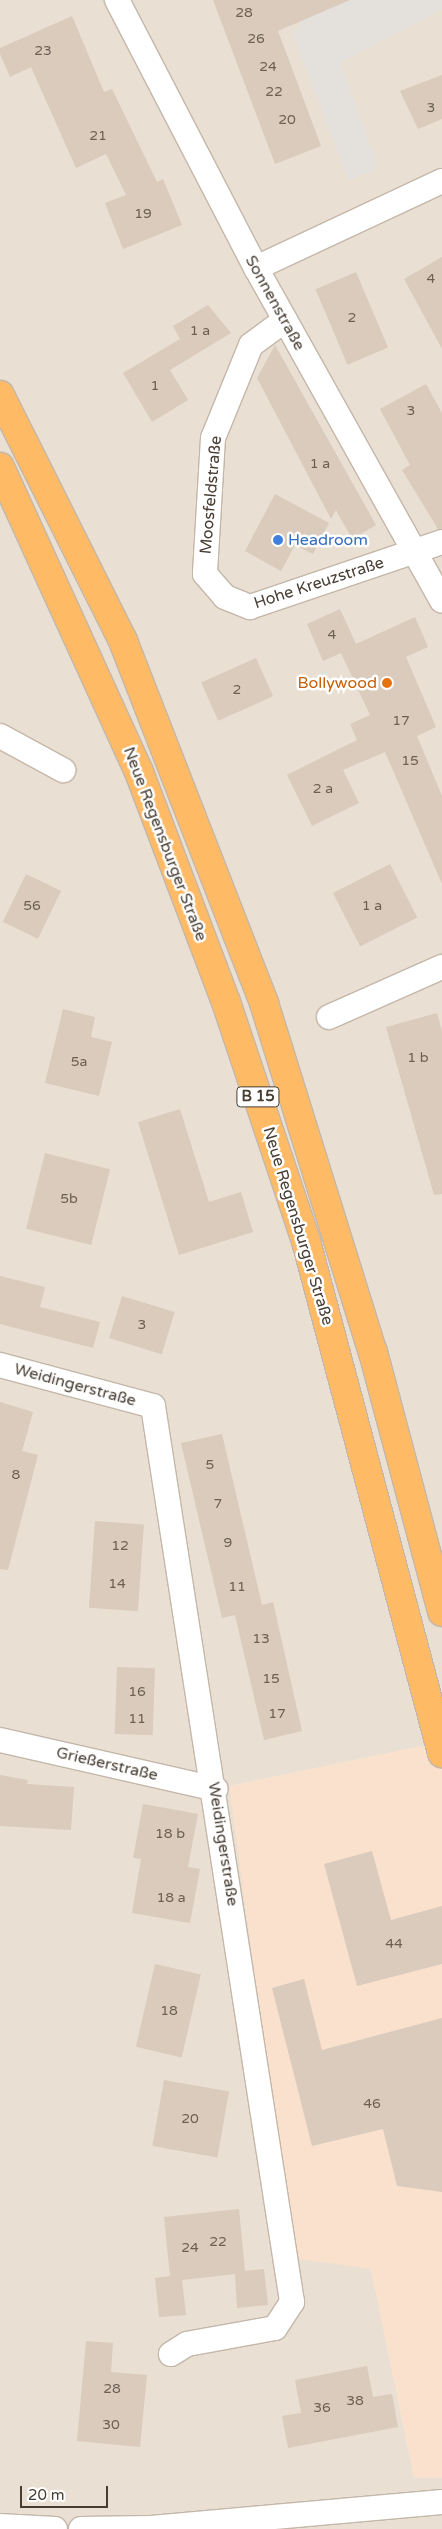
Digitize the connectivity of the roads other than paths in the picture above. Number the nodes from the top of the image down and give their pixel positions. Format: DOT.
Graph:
graph roads {
  1 [pos="117,0"];
  2 [pos="442,181"];
  3 [pos="256,268"];
  4 [pos="285,320"];
  5 [pos="0,395"];
  6 [pos="0,467"];
  7 [pos="442,542"];
  8 [pos="413,553"];
  9 [pos="205,574"];
  10 [pos="442,602"];
  11 [pos="0,736"];
  12 [pos="63,770"];
  13 [pos="442,967"];
  14 [pos="329,1016"];
  15 [pos="0,1365"];
  16 [pos="442,1612"];
  17 [pos="0,1740"];
  18 [pos="442,1753"];
  19 [pos="215,1788"];
  20 [pos="171,2354"];
  21 [pos="442,2502"];
  22 [pos="0,2526"];
  23 [pos="55,2529"];
  24 [pos="81,2529"];
  1 -- 3 [label="street, Sonnenstraße"];
  2 -- 3 [label="street"];
  3 -- 4 [label="street, Sonnenstraße"];
  4 -- 8 [label="street, Sonnenstraße"];
  4 -- 9 [label="street, Moosfeldstraße"];
  5 -- 16 [label="highway, B 15"];
  6 -- 18 [label="highway, Neue Regensburger Straße / B 15"];
  7 -- 8 [label="street, Hohe Kreuzstraße"];
  8 -- 9 [label="street, Hohe Kreuzstraße"];
  8 -- 10 [label="street, Sonnenstraße"];
  11 -- 12 [label="street"];
  13 -- 14 [label="street"];
  15 -- 19 [label="street, Weidingerstraße"];
  17 -- 19 [label="street, Grießerstraße"];
  19 -- 20 [label="street, Weidingerstraße"];
  21 -- 24 [label="street"];
  22 -- 23 [label="street"];
}
